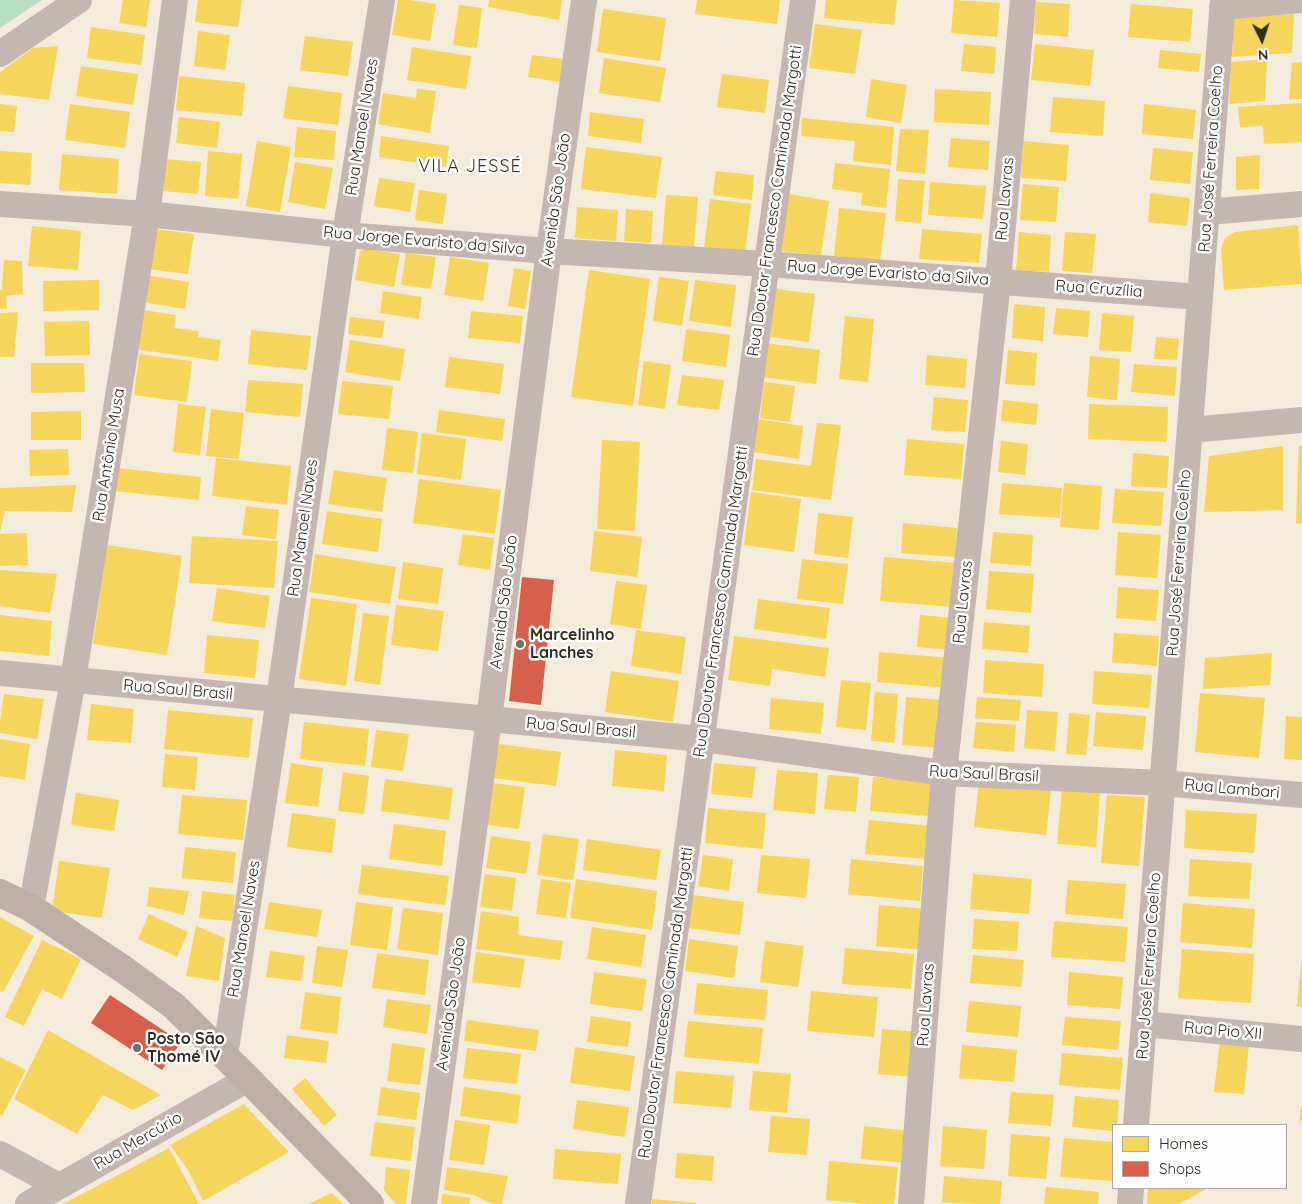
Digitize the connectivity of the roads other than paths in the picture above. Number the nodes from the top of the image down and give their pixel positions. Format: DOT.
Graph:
graph roads {
  1 [pos="79,0"];
  2 [pos="175,0"];
  3 [pos="382,0"];
  4 [pos="584,0"];
  5 [pos="803,0"];
  6 [pos="1023,0"];
  7 [pos="1302,0"];
  8 [pos="1223,4"];
  9 [pos="0,54"];
  10 [pos="0,204"];
  11 [pos="1302,204"];
  12 [pos="1207,212"];
  13 [pos="148,214"];
  14 [pos="344,235"];
  15 [pos="549,251"];
  16 [pos="767,264"];
  17 [pos="998,281"];
  18 [pos="1200,297"];
  19 [pos="1302,420"];
  20 [pos="1190,430"];
  21 [pos="0,673"];
  22 [pos="73,680"];
  23 [pos="279,699"];
  24 [pos="489,719"];
  25 [pos="702,739"];
  26 [pos="944,773"];
  27 [pos="1162,783"];
  28 [pos="1302,795"];
  29 [pos="0,893"];
  30 [pos="31,908"];
  31 [pos="1144,1024"];
  32 [pos="1302,1039"];
  33 [pos="225,1056"];
  34 [pos="248,1079"];
  35 [pos="1136,1124"];
  36 [pos="0,1154"];
  37 [pos="59,1186"];
  38 [pos="1131,1189"];
  39 [pos="28,1204"];
  40 [pos="370,1204"];
  41 [pos="424,1204"];
  42 [pos="638,1204"];
  43 [pos="911,1204"];
  44 [pos="1130,1204"];
  1 -- 9 [label="street"];
  2 -- 13 [label="street, Rua Antônio Musa"];
  3 -- 14 [label="street, Rua Manoel Naves"];
  4 -- 15 [label="street, Avenida São João"];
  5 -- 16 [label="street, Rua Doutor Francesco Caminada Margotti"];
  6 -- 17 [label="street, Rua Lavras"];
  7 -- 8 [label="street"];
  8 -- 12 [label="street, Rua José Ferreira Coelho"];
  10 -- 13 [label="street, Rua Jorge Evaristo da Silva"];
  11 -- 12 [label="street"];
  12 -- 18 [label="street, Rua José Ferreira Coelho"];
  13 -- 14 [label="street, Rua Jorge Evaristo da Silva"];
  13 -- 22 [label="street, Rua Antônio Musa"];
  14 -- 15 [label="street, Rua Jorge Evaristo da Silva"];
  14 -- 23 [label="street, Rua Manoel Naves"];
  15 -- 16 [label="street, Rua Jorge Evaristo da Silva"];
  15 -- 24 [label="street, Avenida São João"];
  16 -- 17 [label="street, Rua Jorge Evaristo da Silva"];
  16 -- 25 [label="street, Rua Doutor Francesco Caminada Margotti"];
  17 -- 18 [label="street, Rua Cruzília"];
  17 -- 26 [label="street, Rua Lavras"];
  18 -- 20 [label="street, Rua José Ferreira Coelho"];
  19 -- 20 [label="street"];
  20 -- 27 [label="street, Rua José Ferreira Coelho"];
  21 -- 22 [label="street, Rua Saul Brasil"];
  22 -- 23 [label="street, Rua Saul Brasil"];
  22 -- 30 [label="street, Rua Antônio Musa"];
  23 -- 24 [label="street, Rua Saul Brasil"];
  23 -- 33 [label="street, Rua Manoel Naves"];
  24 -- 25 [label="street, Rua Saul Brasil"];
  24 -- 41 [label="street, Avenida São João"];
  25 -- 26 [label="street, Rua Saul Brasil"];
  25 -- 42 [label="street, Rua Doutor Francesco Caminada Margotti"];
  26 -- 27 [label="street, Rua Saul Brasil"];
  26 -- 43 [label="street, Rua Lavras"];
  27 -- 28 [label="street, Rua Lambari"];
  27 -- 31 [label="street, Rua José Ferreira Coelho"];
  29 -- 30 [label="main road"];
  30 -- 33 [label="main road"];
  31 -- 32 [label="street, Rua Pio XII"];
  31 -- 35 [label="street, Rua José Ferreira Coelho"];
  33 -- 34 [label="main road"];
  34 -- 37 [label="street, Rua Mercúrio"];
  34 -- 40 [label="main road"];
  36 -- 37 [label="street"];
  37 -- 39 [label="street, Rua Mercúrio"];
  38 -- 44 [label="street"];
}
